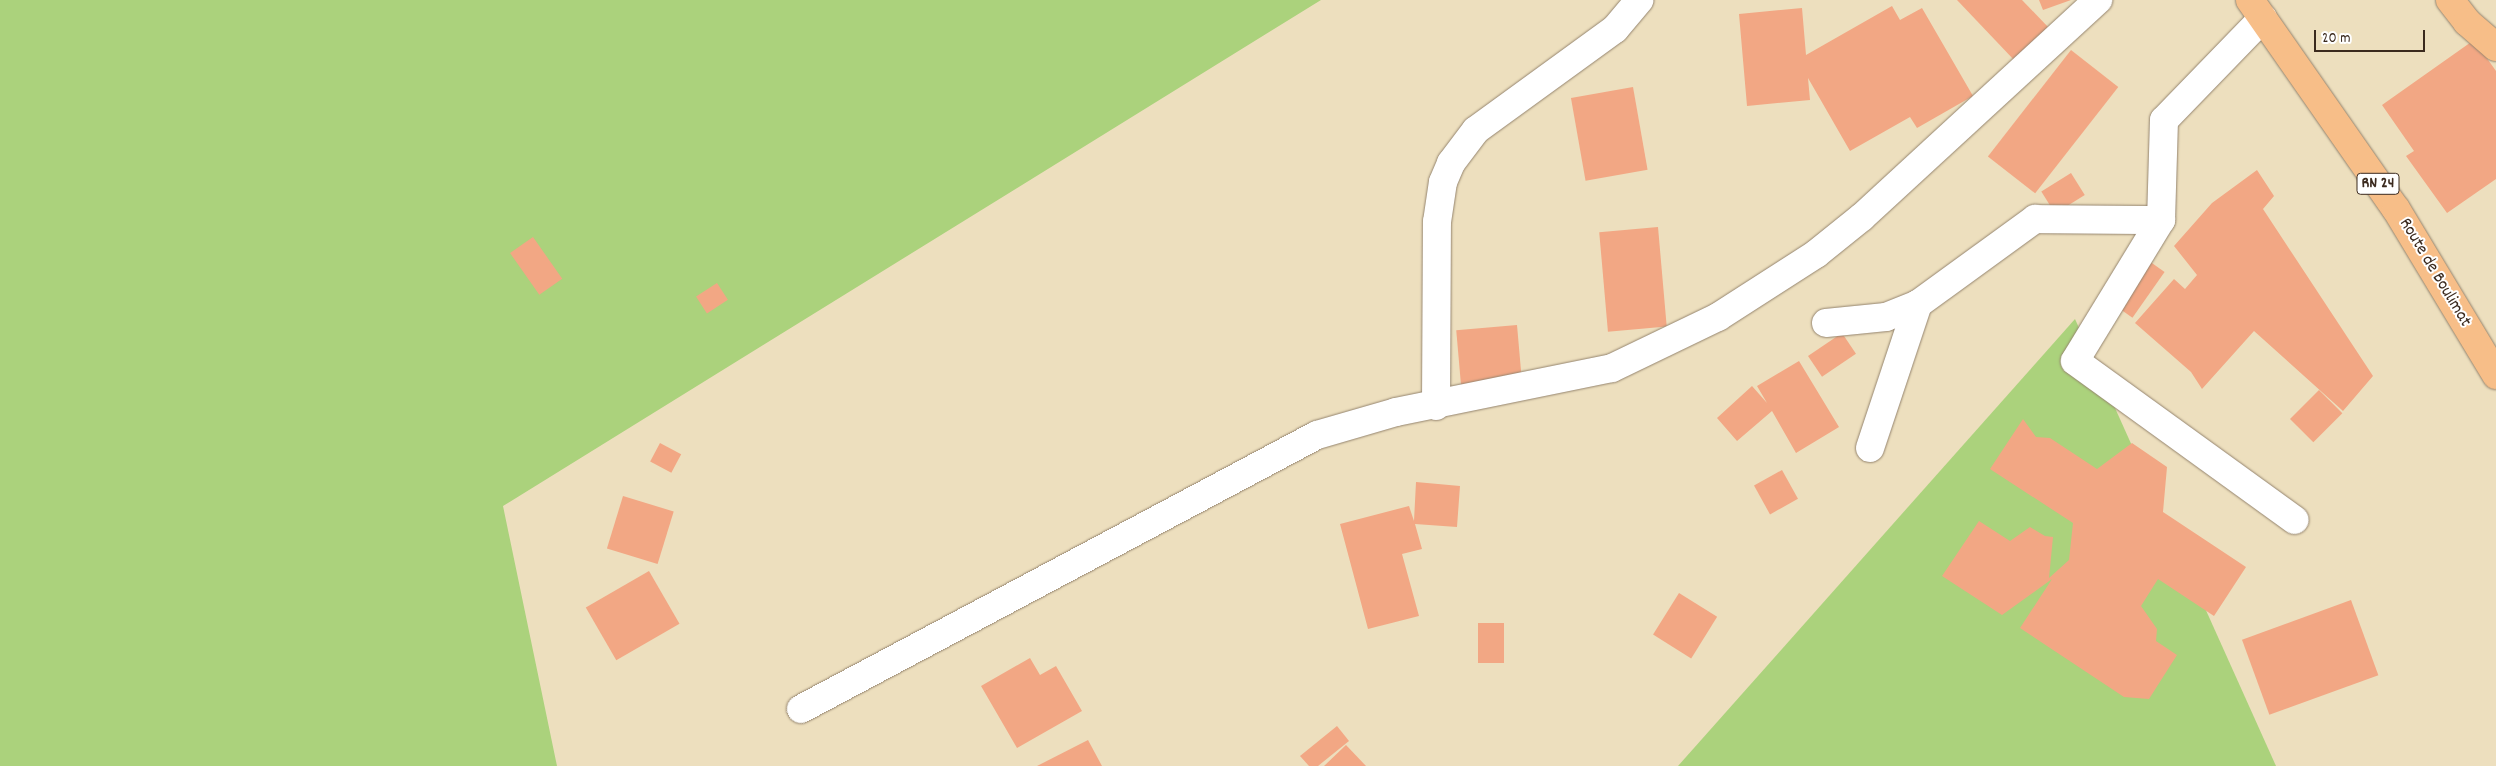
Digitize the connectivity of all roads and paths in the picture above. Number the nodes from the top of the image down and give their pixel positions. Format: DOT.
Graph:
graph roads {
  1 [pos="1639,0"];
  2 [pos="2098,0"];
  3 [pos="2450,0"];
  4 [pos="2256,9"];
  5 [pos="2496,47"];
  6 [pos="2161,220"];
  7 [pos="1918,304"];
  8 [pos="1826,323"];
  9 [pos="2496,375"];
  10 [pos="1436,406"];
  11 [pos="1870,448"];
  12 [pos="2295,520"];
  13 [pos="801,709"];
  1 -- 10 [label="street"];
  2 -- 10 [label="street"];
  3 -- 5 [label="main road"];
  4 -- 6 [label="street"];
  4 -- 9 [label="main road, Route de Boulimat / RN 24"];
  6 -- 7 [label="street"];
  6 -- 12 [label="street"];
  7 -- 8 [label="street"];
  7 -- 11 [label="street"];
  10 -- 13 [label="street"];
}
